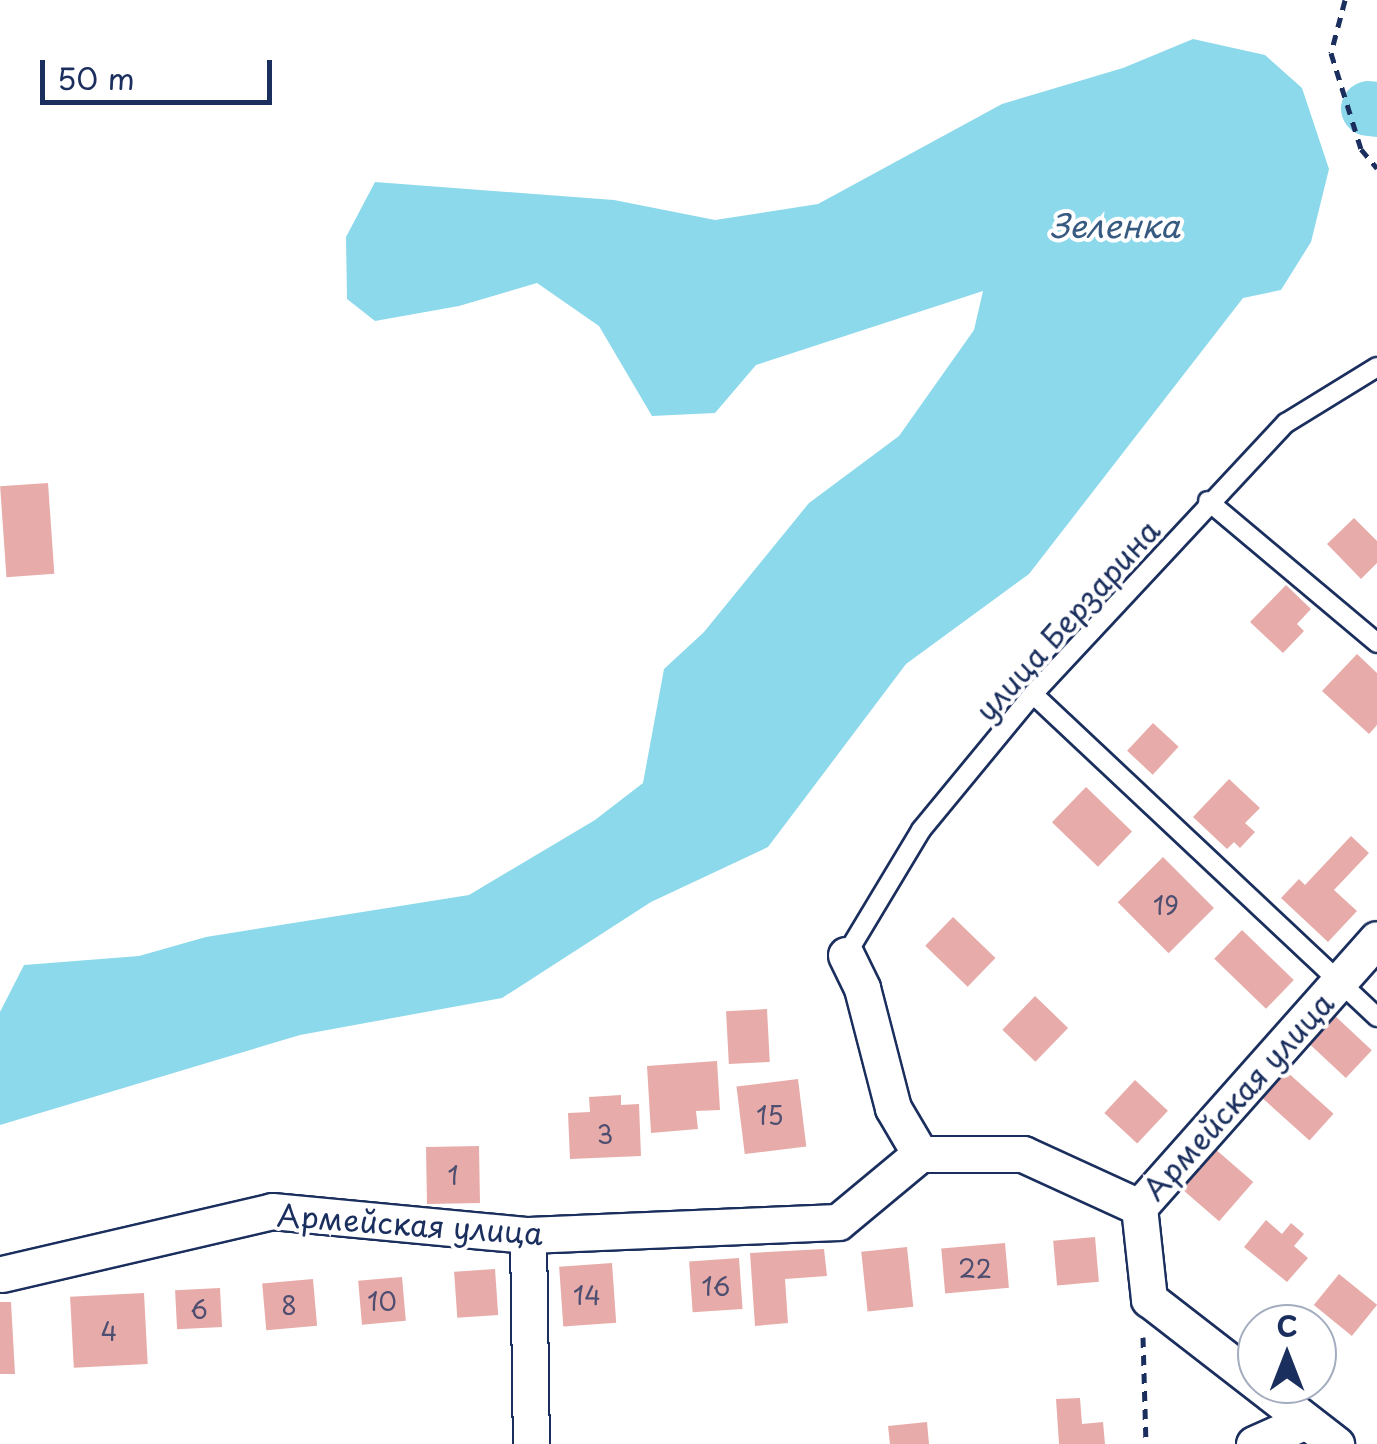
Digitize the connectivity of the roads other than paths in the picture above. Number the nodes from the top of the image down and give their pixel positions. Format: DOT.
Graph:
graph roads {
  1 [pos="1377,367"];
  2 [pos="1208,501"];
  3 [pos="1377,643"];
  4 [pos="1033,694"];
  5 [pos="1377,939"];
  6 [pos="846,955"];
  7 [pos="1338,983"];
  8 [pos="1377,1016"];
  9 [pos="920,1154"];
  10 [pos="1139,1207"];
  11 [pos="528,1235"];
  12 [pos="2,1274"];
  13 [pos="1301,1423"];
  14 [pos="532,1444"];
  15 [pos="1254,1444"];
  16 [pos="1336,1444"];
  1 -- 2 [label="lane, улица Берзарина"];
  2 -- 3 [label="lane"];
  2 -- 4 [label="lane, улица Берзарина"];
  4 -- 6 [label="lane, улица Берзарина"];
  4 -- 7 [label="lane"];
  5 -- 7 [label="street, Армейская улица"];
  6 -- 9 [label="street"];
  7 -- 8 [label="lane"];
  7 -- 10 [label="street, Армейская улица"];
  9 -- 10 [label="street"];
  9 -- 11 [label="street, Армейская улица"];
  10 -- 13 [label="street"];
  11 -- 12 [label="street, Армейская улица"];
  11 -- 14 [label="street"];
  13 -- 15 [label="street"];
  13 -- 16 [label="street"];
}
